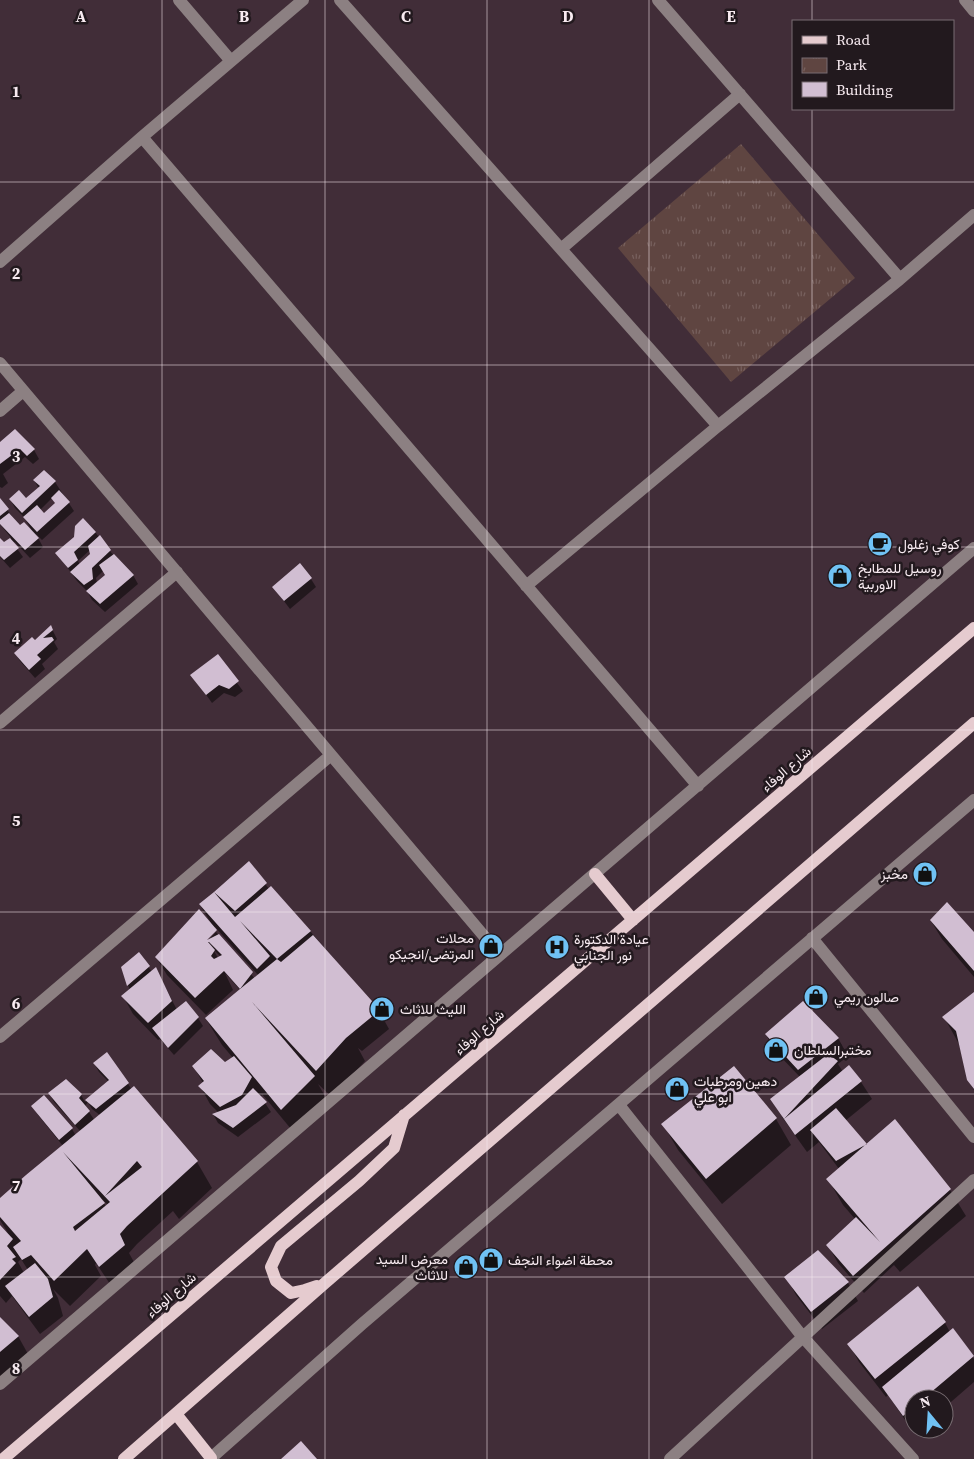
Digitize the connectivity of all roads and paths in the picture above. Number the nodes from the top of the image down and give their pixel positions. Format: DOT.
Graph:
graph roads {
  1 [pos="179,0"];
  2 [pos="303,0"];
  3 [pos="340,0"];
  4 [pos="658,0"];
  5 [pos="964,0"];
  6 [pos="974,11"];
  7 [pos="231,61"];
  8 [pos="740,94"];
  9 [pos="142,137"];
  10 [pos="974,215"];
  11 [pos="562,249"];
  12 [pos="0,262"];
  13 [pos="900,279"];
  14 [pos="0,363"];
  15 [pos="24,391"];
  16 [pos="0,411"];
  17 [pos="718,426"];
  18 [pos="974,548"];
  19 [pos="177,572"];
  20 [pos="526,586"];
  21 [pos="974,628"];
  22 [pos="0,723"];
  23 [pos="974,723"];
  24 [pos="331,755"];
  25 [pos="698,786"];
  26 [pos="974,800"];
  27 [pos="596,874"];
  28 [pos="633,920"];
  29 [pos="812,938"];
  30 [pos="500,955"];
  31 [pos="0,1037"];
  32 [pos="618,1105"];
  33 [pos="404,1116"];
  34 [pos="974,1137"];
  35 [pos="974,1180"];
  36 [pos="325,1283"];
  37 [pos="802,1336"];
  38 [pos="0,1384"];
  39 [pos="176,1414"];
  40 [pos="211,1458"];
  41 [pos="3,1459"];
  42 [pos="124,1459"];
  43 [pos="670,1459"];
  44 [pos="913,1459"];
  1 -- 7 [label="street"];
  2 -- 7 [label="street"];
  3 -- 11 [label="street"];
  4 -- 8 [label="street"];
  5 -- 6 [label="street"];
  7 -- 9 [label="street"];
  8 -- 11 [label="street"];
  8 -- 13 [label="street"];
  9 -- 12 [label="street"];
  9 -- 20 [label="street"];
  10 -- 13 [label="street"];
  11 -- 17 [label="street"];
  13 -- 17 [label="street"];
  14 -- 15 [label="street"];
  15 -- 16 [label="street"];
  15 -- 19 [label="street"];
  17 -- 20 [label="street"];
  18 -- 25 [label="street"];
  19 -- 22 [label="street"];
  19 -- 24 [label="street"];
  20 -- 25 [label="street"];
  21 -- 28 [label="main road, شارع الوفاء"];
  23 -- 36 [label="main road"];
  24 -- 30 [label="street"];
  24 -- 31 [label="street"];
  25 -- 27 [label="street"];
  26 -- 29 [label="street"];
  27 -- 28 [label="main road"];
  27 -- 30 [label="street"];
  28 -- 33 [label="main road, شارع الوفاء"];
  29 -- 32 [label="street"];
  29 -- 34 [label="street"];
  30 -- 38 [label="street"];
  32 -- 37 [label="street"];
  32 -- 40 [label="street"];
  33 -- 36 [label="main road"];
  33 -- 41 [label="main road, شارع الوفاء"];
  35 -- 37 [label="street"];
  36 -- 39 [label="main road"];
  37 -- 43 [label="street"];
  37 -- 44 [label="street"];
  39 -- 40 [label="main road"];
  39 -- 42 [label="main road"];
}
